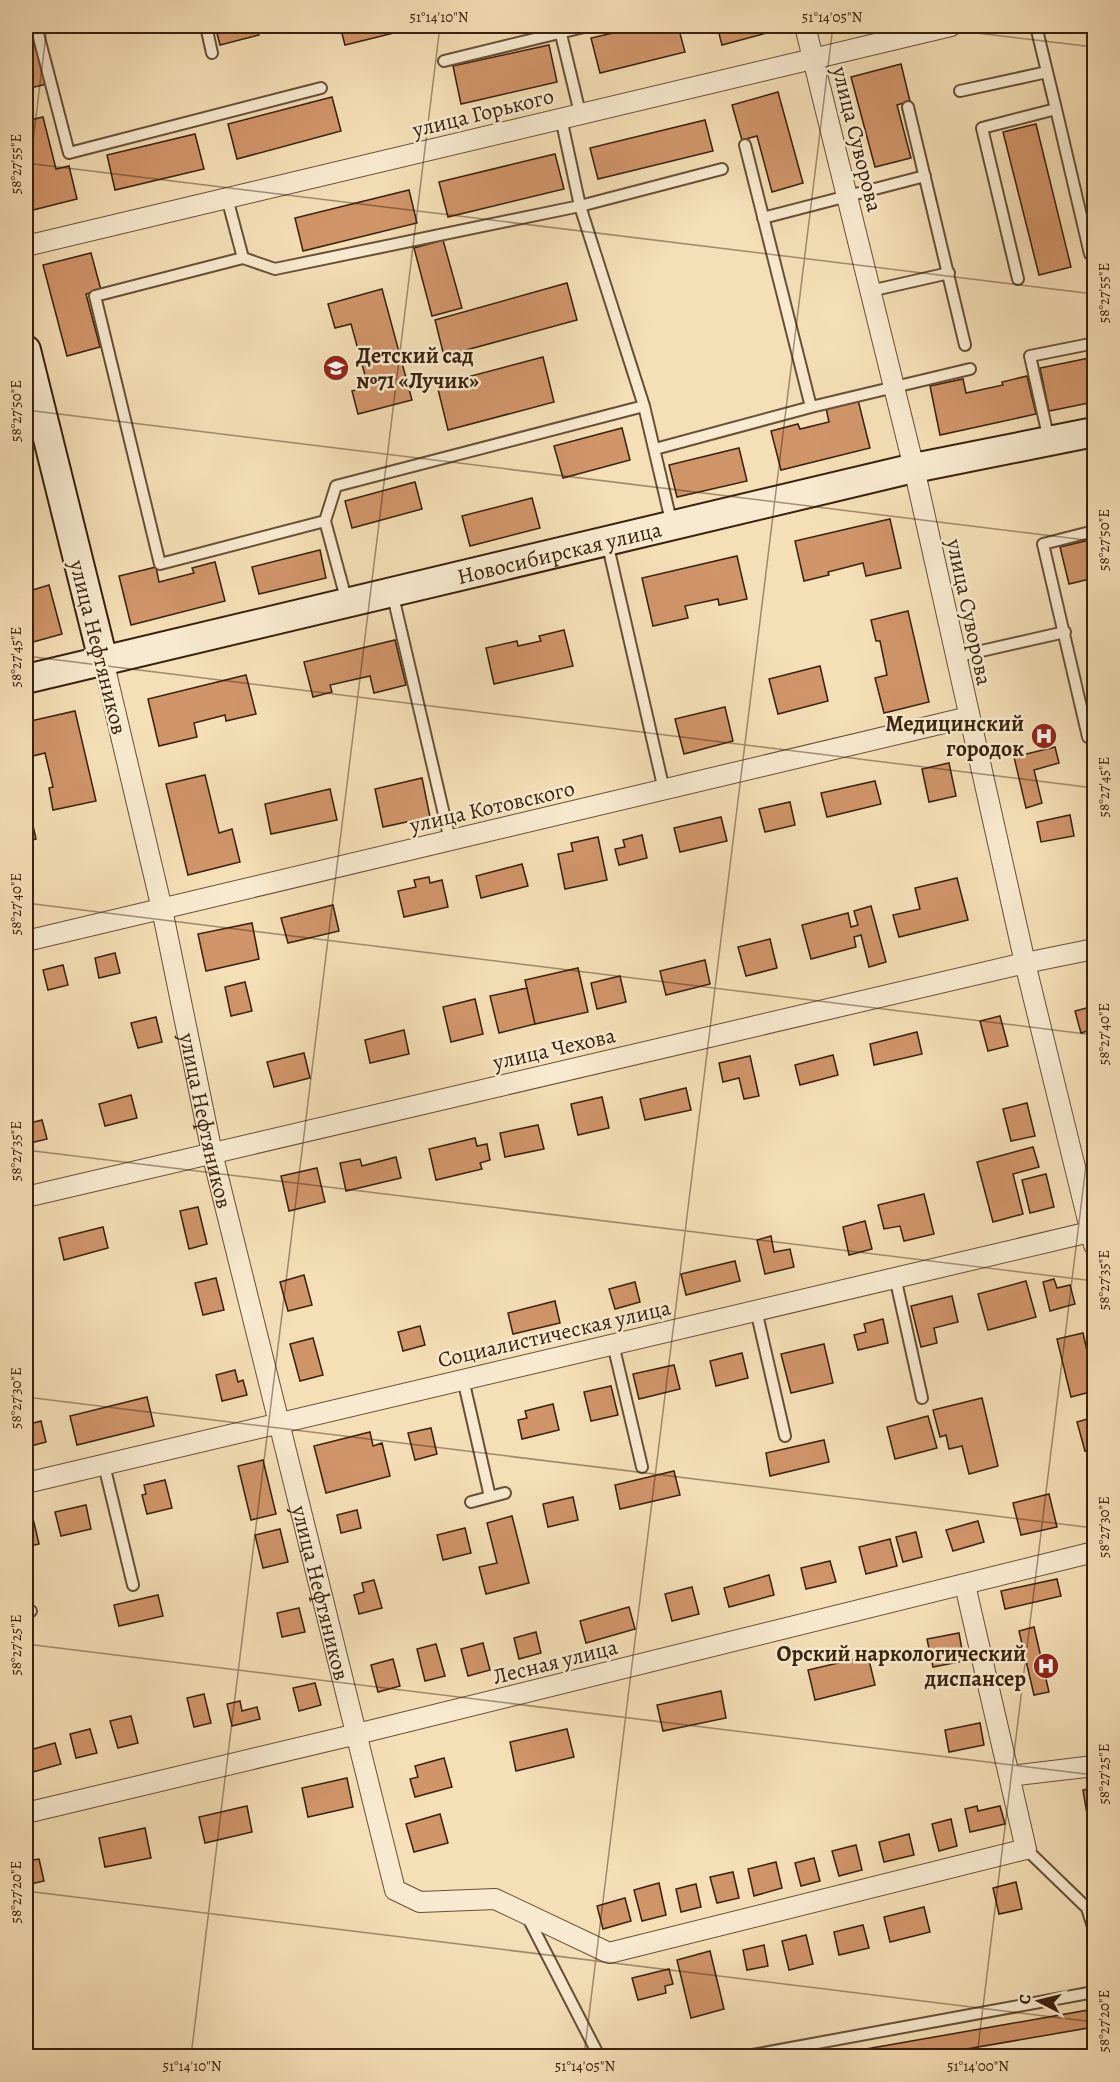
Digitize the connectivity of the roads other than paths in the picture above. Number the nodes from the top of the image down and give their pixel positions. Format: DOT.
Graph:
graph roads {
  1 [pos="36,26"];
  2 [pos="206,26"];
  3 [pos="588,26"];
  4 [pos="805,26"];
  5 [pos="951,26"];
  6 [pos="1036,26"];
  7 [pos="559,29"];
  8 [pos="915,30"];
  9 [pos="212,53"];
  10 [pos="813,58"];
  11 [pos="444,61"];
  12 [pos="1047,72"];
  13 [pos="321,88"];
  14 [pos="960,91"];
  15 [pos="908,107"];
  16 [pos="1056,109"];
  17 [pos="580,113"];
  18 [pos="561,118"];
  19 [pos="745,145"];
  20 [pos="722,169"];
  21 [pos="925,176"];
  22 [pos="847,197"];
  23 [pos="228,198"];
  24 [pos="580,206"];
  25 [pos="763,218"];
  26 [pos="26,246"];
  27 [pos="1090,254"];
  28 [pos="243,258"];
  29 [pos="949,273"];
  30 [pos="1018,279"];
  31 [pos="870,291"];
  32 [pos="1090,344"];
  33 [pos="965,345"];
  34 [pos="26,350"];
  35 [pos="970,369"];
  36 [pos="894,387"];
  37 [pos="644,406"];
  38 [pos="811,407"];
  39 [pos="1095,432"];
  40 [pos="1050,441"];
  41 [pos="655,449"];
  42 [pos="914,468"];
  43 [pos="325,521"];
  44 [pos="672,527"];
  45 [pos="1095,531"];
  46 [pos="607,542"];
  47 [pos="392,592"];
  48 [pos="347,603"];
  49 [pos="1065,632"];
  50 [pos="955,657"];
  51 [pos="103,660"];
  52 [pos="26,679"];
  53 [pos="969,717"];
  54 [pos="1095,734"];
  55 [pos="664,790"];
  56 [pos="450,840"];
  57 [pos="162,909"];
  58 [pos="26,941"];
  59 [pos="1095,949"];
  60 [pos="1025,963"];
  61 [pos="212,1153"];
  62 [pos="26,1197"];
  63 [pos="1093,1236"];
  64 [pos="895,1277"];
  65 [pos="756,1310"];
  66 [pos="613,1344"];
  67 [pos="463,1379"];
  68 [pos="922,1398"];
  69 [pos="280,1422"];
  70 [pos="785,1436"];
  71 [pos="104,1465"];
  72 [pos="642,1467"];
  73 [pos="26,1483"];
  74 [pos="505,1493"];
  75 [pos="490,1497"];
  76 [pos="471,1502"];
  77 [pos="1095,1552"];
  78 [pos="133,1585"];
  79 [pos="964,1585"];
  80 [pos="357,1734"];
  81 [pos="1095,1767"];
  82 [pos="1010,1776"];
  83 [pos="26,1813"];
  84 [pos="1026,1849"];
  85 [pos="527,1916"];
  86 [pos="1095,1930"];
  87 [pos="1095,1992"];
  88 [pos="594,2054"];
  89 [pos="747,2056"];
  1 -- 13 [label="lane"];
  2 -- 9 [label="lane"];
  3 -- 7 [label="lane"];
  4 -- 10 [label="street, улица Суворова"];
  5 -- 8 [label="street, улица Горького"];
  6 -- 12 [label="lane"];
  7 -- 11 [label="lane"];
  7 -- 17 [label="lane"];
  8 -- 10 [label="street, улица Горького"];
  10 -- 17 [label="street, улица Горького"];
  10 -- 22 [label="street, улица Суворова"];
  12 -- 14 [label="lane"];
  12 -- 16 [label="lane"];
  15 -- 21 [label="lane"];
  16 -- 27 [label="lane"];
  16 -- 30 [label="lane"];
  17 -- 18 [label="street, улица Горького"];
  18 -- 23 [label="street, улица Горького"];
  18 -- 24 [label="lane"];
  19 -- 25 [label="lane"];
  20 -- 24 [label="lane"];
  21 -- 22 [label="lane"];
  21 -- 29 [label="lane"];
  22 -- 25 [label="lane"];
  22 -- 31 [label="street, улица Суворова"];
  23 -- 26 [label="street, улица Горького"];
  23 -- 28 [label="lane"];
  24 -- 28 [label="lane"];
  24 -- 37 [label="lane"];
  25 -- 38 [label="lane"];
  28 -- 43 [label="lane"];
  29 -- 31 [label="lane"];
  29 -- 33 [label="lane"];
  31 -- 36 [label="street, улица Суворова"];
  32 -- 40 [label="lane"];
  34 -- 51 [label="main road, улица Нефтяников"];
  35 -- 36 [label="lane"];
  36 -- 38 [label="lane"];
  36 -- 42 [label="street, улица Суворова"];
  37 -- 41 [label="lane"];
  37 -- 43 [label="lane"];
  38 -- 41 [label="lane"];
  39 -- 40 [label="main road, Новосибирская улица"];
  40 -- 42 [label="main road, Новосибирская улица"];
  41 -- 44 [label="lane"];
  42 -- 44 [label="main road, Новосибирская улица"];
  42 -- 50 [label="street, улица Суворова"];
  43 -- 48 [label="lane"];
  44 -- 46 [label="main road, Новосибирская улица"];
  45 -- 49 [label="lane"];
  46 -- 47 [label="main road, Новосибирская улица"];
  46 -- 55 [label="lane"];
  47 -- 48 [label="main road, Новосибирская улица"];
  47 -- 56 [label="lane"];
  48 -- 51 [label="main road, Новосибирская улица"];
  49 -- 50 [label="lane"];
  49 -- 54 [label="lane"];
  50 -- 53 [label="street, улица Суворова"];
  51 -- 52 [label="main road, Новосибирская улица"];
  51 -- 57 [label="street, улица Нефтяников"];
  53 -- 55 [label="street, улица Котовского"];
  53 -- 60 [label="street, улица Суворова"];
  55 -- 56 [label="street, улица Котовского"];
  56 -- 57 [label="street, улица Котовского"];
  57 -- 58 [label="street, улица Котовского"];
  57 -- 61 [label="street, улица Нефтяников"];
  59 -- 60 [label="street, улица Чехова"];
  60 -- 61 [label="street, улица Чехова"];
  60 -- 63 [label="street, улица Суворова"];
  61 -- 62 [label="street, улица Чехова"];
  61 -- 69 [label="street, улица Нефтяников"];
  63 -- 64 [label="street, Социалистическая улица"];
  64 -- 65 [label="street, Социалистическая улица"];
  64 -- 68 [label="lane"];
  65 -- 66 [label="street, Социалистическая улица"];
  65 -- 70 [label="lane"];
  66 -- 67 [label="street, Социалистическая улица"];
  66 -- 72 [label="lane"];
  67 -- 69 [label="street, Социалистическая улица"];
  67 -- 75 [label="lane"];
  69 -- 71 [label="street, Социалистическая улица"];
  69 -- 80 [label="street, улица Нефтяников"];
  71 -- 73 [label="street, Социалистическая улица"];
  71 -- 78 [label="lane"];
  74 -- 75 [label="lane"];
  75 -- 76 [label="lane"];
  77 -- 79 [label="street, Лесная улица"];
  79 -- 80 [label="street, Лесная улица"];
  79 -- 82 [label="street"];
  80 -- 83 [label="street, Лесная улица"];
  80 -- 85 [label="street, улица Нефтяников"];
  81 -- 82 [label="street"];
  82 -- 84 [label="street"];
  84 -- 85 [label="street"];
  84 -- 86 [label="lane"];
  85 -- 88 [label="lane"];
  87 -- 89 [label="lane"];
}
